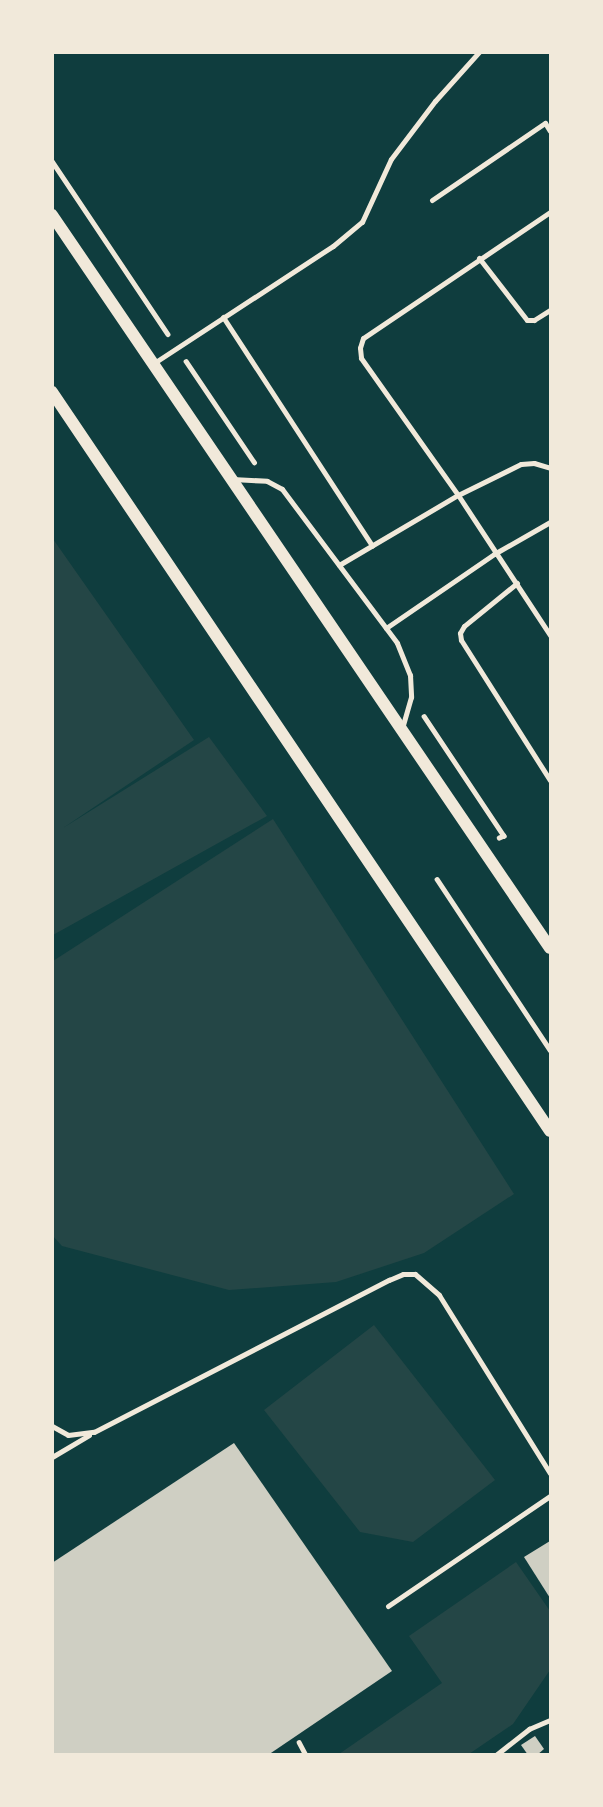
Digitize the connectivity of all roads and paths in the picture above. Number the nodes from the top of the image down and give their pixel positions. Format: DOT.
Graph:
graph roads {
  1 [pos="479,52"];
  2 [pos="548,121"];
  3 [pos="551,131"];
  4 [pos="432,200"];
  5 [pos="551,212"];
  6 [pos="52,215"];
  7 [pos="479,258"];
  8 [pos="551,310"];
  9 [pos="223,317"];
  10 [pos="154,363"];
  11 [pos="52,392"];
  12 [pos="551,468"];
  13 [pos="232,479"];
  14 [pos="458,495"];
  15 [pos="551,522"];
  16 [pos="372,546"];
  17 [pos="494,554"];
  18 [pos="339,565"];
  19 [pos="517,583"];
  20 [pos="386,628"];
  21 [pos="551,635"];
  22 [pos="402,728"];
  23 [pos="551,780"];
  24 [pos="437,879"];
  25 [pos="551,947"];
  26 [pos="551,1050"];
  27 [pos="551,1131"];
  28 [pos="52,1426"];
  29 [pos="94,1432"];
  30 [pos="52,1457"];
  31 [pos="551,1473"];
  32 [pos="551,1496"];
  33 [pos="388,1606"];
  34 [pos="551,1720"];
  35 [pos="299,1742"];
  36 [pos="306,1755"];
  37 [pos="496,1755"];
  1 -- 9 [label="lane"];
  2 -- 3 [label="lane"];
  2 -- 4 [label="lane"];
  5 -- 7 [label="lane"];
  6 -- 10 [label="street"];
  7 -- 8 [label="lane"];
  7 -- 14 [label="lane"];
  9 -- 10 [label="lane"];
  9 -- 16 [label="lane"];
  10 -- 13 [label="street"];
  11 -- 27 [label="street"];
  12 -- 14 [label="lane"];
  13 -- 18 [label="lane"];
  13 -- 22 [label="street"];
  14 -- 16 [label="lane"];
  14 -- 17 [label="lane"];
  15 -- 17 [label="lane"];
  16 -- 18 [label="lane"];
  17 -- 19 [label="lane"];
  17 -- 20 [label="lane"];
  18 -- 20 [label="lane"];
  19 -- 21 [label="lane"];
  19 -- 23 [label="lane"];
  20 -- 22 [label="lane"];
  22 -- 25 [label="street"];
  24 -- 26 [label="path"];
  28 -- 29 [label="lane"];
  29 -- 30 [label="lane"];
  29 -- 31 [label="lane"];
  32 -- 33 [label="lane"];
  34 -- 37 [label="path"];
  35 -- 36 [label="path"];
}
